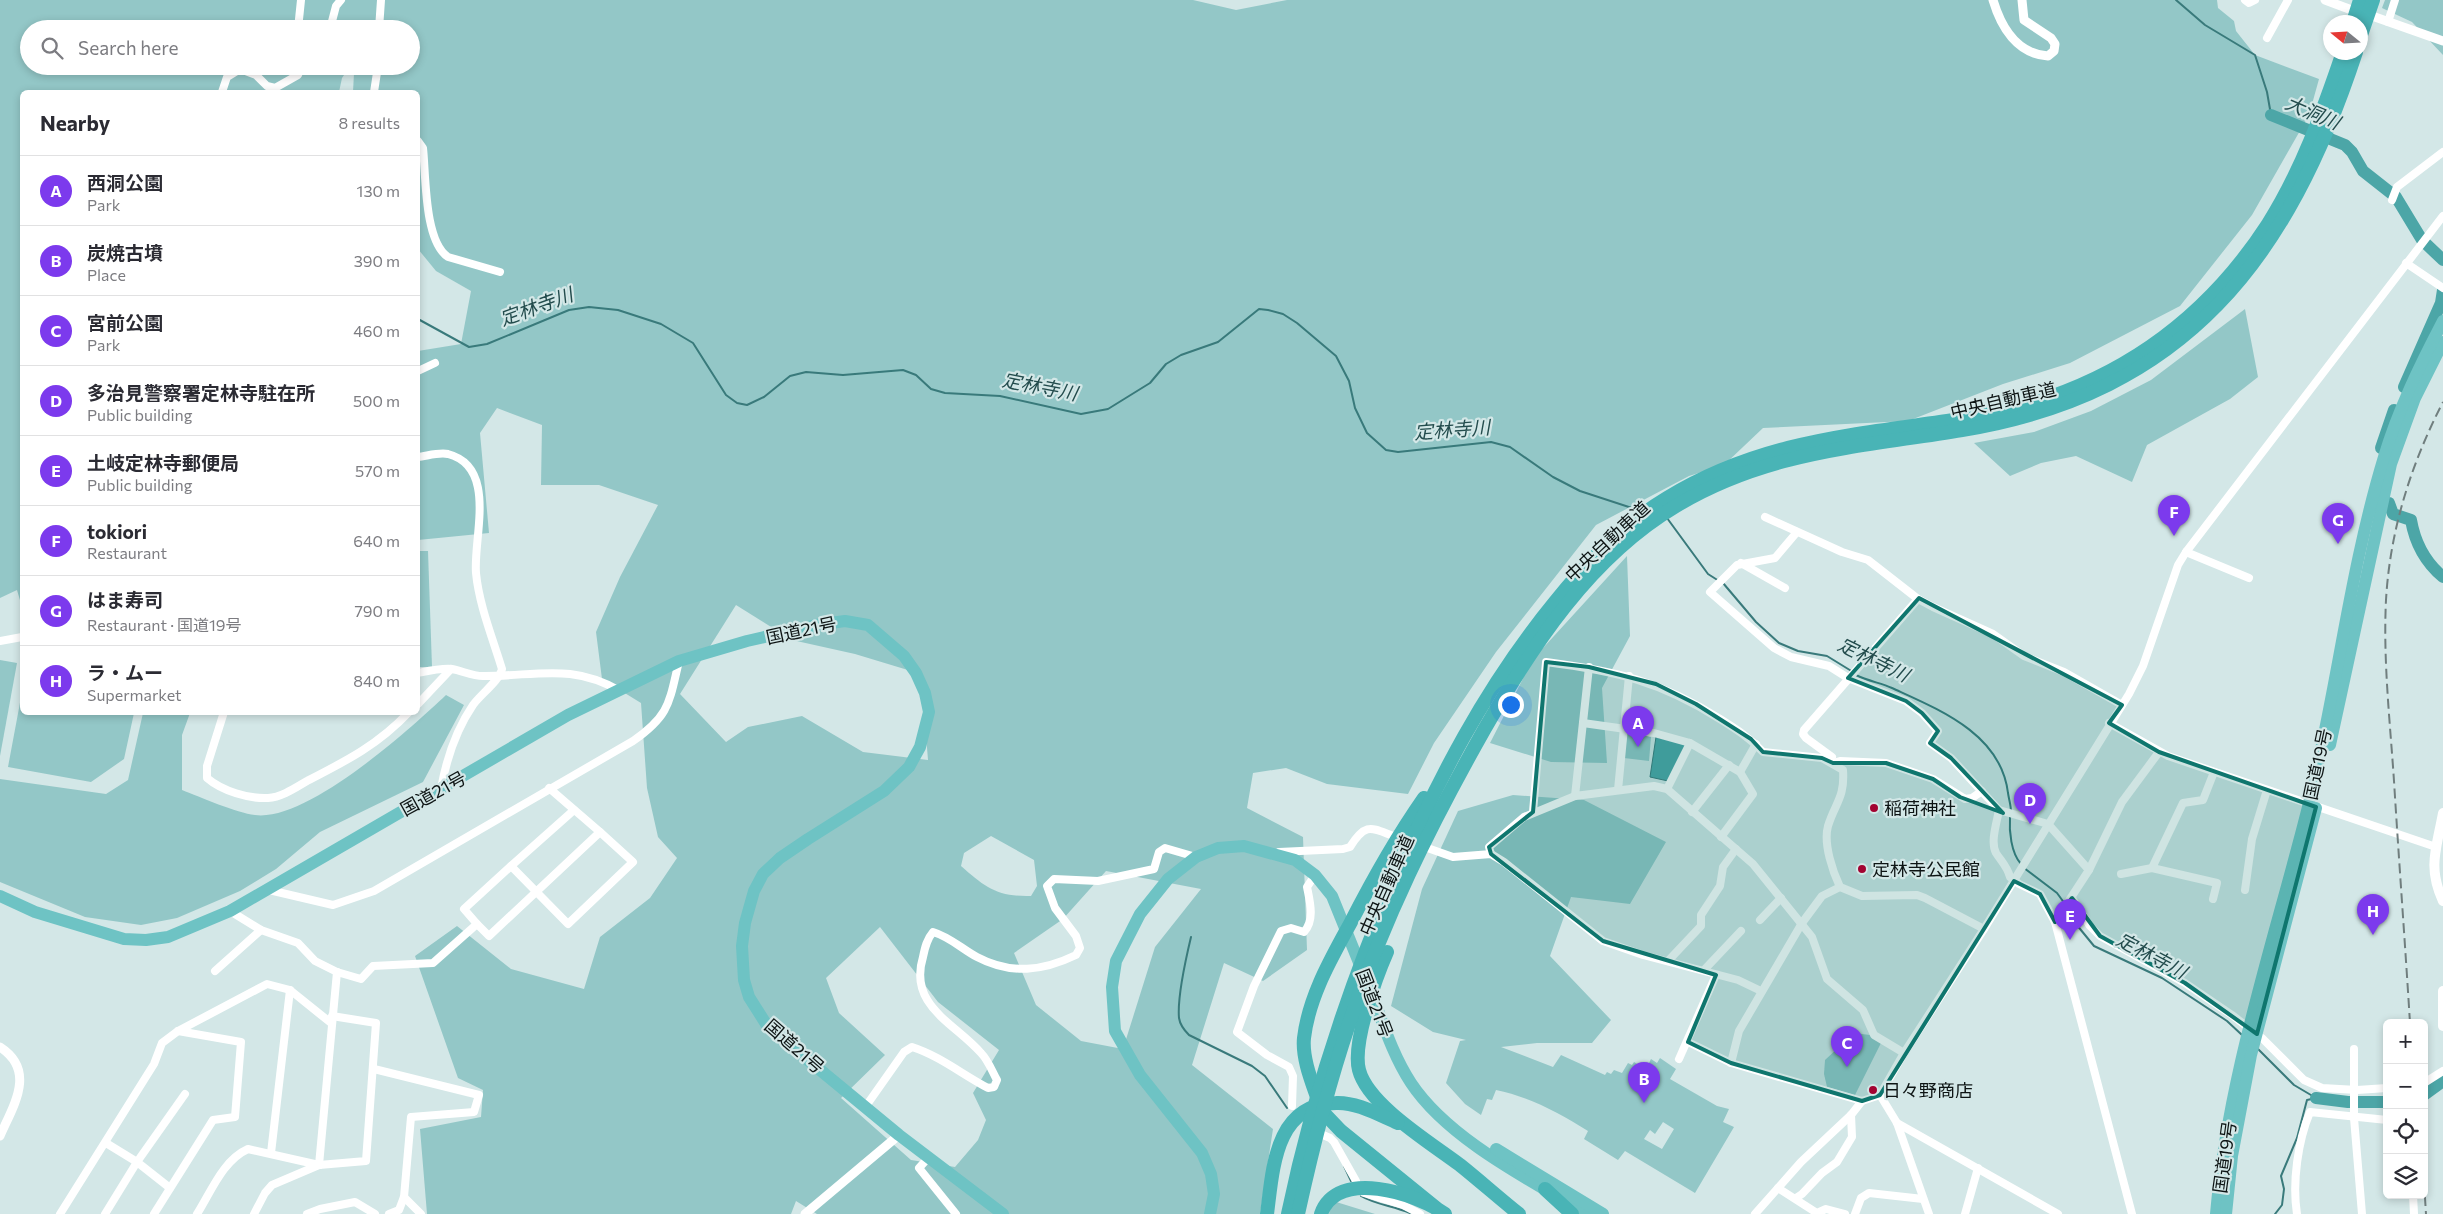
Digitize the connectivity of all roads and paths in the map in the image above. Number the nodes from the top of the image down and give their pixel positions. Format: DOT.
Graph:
graph roads {
  1 [pos="301,0"];
  2 [pos="341,0"];
  3 [pos="382,0"];
  4 [pos="1993,0"];
  5 [pos="2022,0"];
  6 [pos="2246,0"];
  7 [pos="2255,0"];
  8 [pos="2288,0"];
  9 [pos="2325,0"];
  10 [pos="2373,0"];
  11 [pos="2395,0"];
  12 [pos="2355,4"];
  13 [pos="2368,15"];
  14 [pos="2375,17"];
  15 [pos="299,20"];
  16 [pos="332,20"];
  17 [pos="380,20"];
  18 [pos="2388,22"];
  19 [pos="2267,38"];
  20 [pos="2443,41"];
  21 [pos="2341,60"];
  22 [pos="2352,60"];
  23 [pos="230,75"];
  24 [pos="256,75"];
  25 [pos="298,75"];
  26 [pos="377,75"];
  27 [pos="223,90"];
  28 [pos="374,90"];
  29 [pos="2323,124"];
  30 [pos="420,144"];
  31 [pos="2443,152"];
  32 [pos="2394,196"];
  33 [pos="2443,216"];
  34 [pos="2406,263"];
  35 [pos="500,272"];
  36 [pos="2443,288"];
  37 [pos="2443,321"];
  38 [pos="2443,342"];
  39 [pos="435,363"];
  40 [pos="420,371"];
  41 [pos="420,457"];
  42 [pos="1765,517"];
  43 [pos="1797,532"];
  44 [pos="1618,542"];
  45 [pos="2186,552"];
  46 [pos="1741,564"];
  47 [pos="2249,578"];
  48 [pos="1785,588"];
  49 [pos="1918,599"];
  50 [pos="20,637"];
  51 [pos="0,641"];
  52 [pos="679,661"];
  53 [pos="1589,668"];
  54 [pos="451,669"];
  55 [pos="420,673"];
  56 [pos="501,675"];
  57 [pos="1629,676"];
  58 [pos="1848,678"];
  59 [pos="620,691"];
  60 [pos="420,702"];
  61 [pos="2122,705"];
  62 [pos="223,715"];
  63 [pos="406,715"];
  64 [pos="1583,723"];
  65 [pos="2109,723"];
  66 [pos="1624,728"];
  67 [pos="1480,738"];
  68 [pos="1690,743"];
  69 [pos="1756,744"];
  70 [pos="2159,752"];
  71 [pos="1835,762"];
  72 [pos="1728,765"];
  73 [pos="1444,772"];
  74 [pos="1740,772"];
  75 [pos="2214,772"];
  76 [pos="549,788"];
  77 [pos="1667,789"];
  78 [pos="441,790"];
  79 [pos="1618,790"];
  80 [pos="2267,790"];
  81 [pos="1982,791"];
  82 [pos="1575,796"];
  83 [pos="2312,806"];
  84 [pos="574,810"];
  85 [pos="1999,810"];
  86 [pos="1532,812"];
  87 [pos="1692,812"];
  88 [pos="2443,813"];
  89 [pos="2048,824"];
  90 [pos="600,832"];
  91 [pos="1721,837"];
  92 [pos="2436,847"];
  93 [pos="1736,850"];
  94 [pos="1270,852"];
  95 [pos="1491,854"];
  96 [pos="1196,857"];
  97 [pos="511,866"];
  98 [pos="2152,868"];
  99 [pos="2089,870"];
  100 [pos="2121,874"];
  101 [pos="1318,878"];
  102 [pos="2015,880"];
  103 [pos="1840,888"];
  104 [pos="269,890"];
  105 [pos="2244,890"];
  106 [pos="537,891"];
  107 [pos="0,896"];
  108 [pos="1781,898"];
  109 [pos="2072,898"];
  110 [pos="2213,899"];
  111 [pos="2443,901"];
  112 [pos="230,911"];
  113 [pos="1760,920"];
  114 [pos="2055,922"];
  115 [pos="1802,923"];
  116 [pos="477,924"];
  117 [pos="1984,929"];
  118 [pos="261,930"];
  119 [pos="1741,931"];
  120 [pos="1668,961"];
  121 [pos="1704,970"];
  122 [pos="216,971"];
  123 [pos="337,972"];
  124 [pos="1716,975"];
  125 [pos="290,990"];
  126 [pos="1762,991"];
  127 [pos="2443,991"];
  128 [pos="332,1020"];
  129 [pos="2443,1026"];
  130 [pos="178,1031"];
  131 [pos="1688,1042"];
  132 [pos="0,1047"];
  133 [pos="2354,1049"];
  134 [pos="2247,1052"];
  135 [pos="1904,1053"];
  136 [pos="1679,1059"];
  137 [pos="1731,1063"];
  138 [pos="374,1069"];
  139 [pos="1329,1069"];
  140 [pos="2443,1071"];
  141 [pos="2428,1080"];
  142 [pos="2383,1088"];
  143 [pos="2353,1089"];
  144 [pos="185,1094"];
  145 [pos="1880,1095"];
  146 [pos="1862,1101"];
  147 [pos="866,1106"];
  148 [pos="1292,1106"];
  149 [pos="1431,1106"];
  150 [pos="1851,1115"];
  151 [pos="2354,1118"];
  152 [pos="2383,1120"];
  153 [pos="1897,1124"];
  154 [pos="1302,1127"];
  155 [pos="1411,1129"];
  156 [pos="900,1135"];
  157 [pos="0,1136"];
  158 [pos="106,1143"];
  159 [pos="1307,1151"];
  160 [pos="271,1153"];
  161 [pos="929,1157"];
  162 [pos="137,1162"];
  163 [pos="319,1166"];
  164 [pos="1978,1168"];
  165 [pos="1356,1181"];
  166 [pos="170,1188"];
  167 [pos="1778,1188"];
  168 [pos="1545,1189"];
  169 [pos="1364,1193"];
  170 [pos="404,1197"];
  171 [pos="1796,1198"];
  172 [pos="1923,1199"];
  173 [pos="2413,1199"];
  174 [pos="2296,1204"];
  175 [pos="1440,1211"];
  176 [pos="60,1214"];
  177 [pos="105,1214"];
  178 [pos="154,1214"];
  179 [pos="197,1214"];
  180 [pos="254,1214"];
  181 [pos="307,1214"];
  182 [pos="375,1214"];
  183 [pos="389,1214"];
  184 [pos="421,1214"];
  185 [pos="805,1214"];
  186 [pos="956,1214"];
  187 [pos="1003,1214"];
  188 [pos="1210,1214"];
  189 [pos="1267,1214"];
  190 [pos="1288,1214"];
  191 [pos="1298,1214"];
  192 [pos="1321,1214"];
  193 [pos="1420,1214"];
  194 [pos="1519,1214"];
  195 [pos="1572,1214"];
  196 [pos="1587,1214"];
  197 [pos="1603,1214"];
  198 [pos="1755,1214"];
  199 [pos="1845,1214"];
  200 [pos="1855,1214"];
  201 [pos="1929,1214"];
  202 [pos="1965,1214"];
  203 [pos="2058,1214"];
  204 [pos="2132,1214"];
  205 [pos="2216,1214"];
  206 [pos="2226,1214"];
  207 [pos="2289,1214"];
  208 [pos="2297,1214"];
  209 [pos="2362,1214"];
  210 [pos="2414,1214"];
  1 -- 15 [label="street"];
  2 -- 16 [label="street"];
  3 -- 17 [label="street"];
  4 -- 5 [label="street"];
  6 -- 7 [label="street"];
  8 -- 19 [label="street"];
  9 -- 12 [label="street"];
  10 -- 13 [label="highway"];
  11 -- 18 [label="street"];
  14 -- 18 [label="street"];
  18 -- 20 [label="street"];
  21 -- 29 [label="highway, 中央自動車道"];
  22 -- 29 [label="highway, 中央自動車道"];
  23 -- 27 [label="street"];
  24 -- 25 [label="street"];
  26 -- 28 [label="street"];
  29 -- 44 [label="highway, 中央自動車道"];
  30 -- 35 [label="street"];
  31 -- 32 [label="street"];
  33 -- 34 [label="street"];
  34 -- 36 [label="street"];
  34 -- 45 [label="street"];
  37 -- 83 [label="highway, 国道19号"];
  38 -- 83 [label="highway, 国道19号"];
  39 -- 40 [label="street"];
  41 -- 56 [label="street"];
  42 -- 43 [label="street"];
  43 -- 46 [label="street"];
  43 -- 49 [label="street"];
  44 -- 67 [label="highway, 中央自動車道"];
  44 -- 73 [label="highway, 中央自動車道"];
  45 -- 47 [label="street"];
  45 -- 61 [label="street"];
  46 -- 48 [label="street"];
  46 -- 58 [label="street"];
  49 -- 58 [label="street"];
  49 -- 61 [label="street"];
  50 -- 51 [label="street"];
  52 -- 59 [label="highway, 国道21号"];
  52 -- 76 [label="street"];
  52 -- 147 [label="highway, 国道21号"];
  53 -- 57 [label="street"];
  53 -- 64 [label="street"];
  53 -- 86 [label="street"];
  54 -- 55 [label="street"];
  54 -- 56 [label="street"];
  54 -- 60 [label="street"];
  56 -- 59 [label="street"];
  56 -- 78 [label="street"];
  57 -- 66 [label="street"];
  57 -- 69 [label="street"];
  58 -- 71 [label="street"];
  58 -- 81 [label="street"];
  59 -- 78 [label="highway, 国道21号"];
  61 -- 65 [label="street"];
  62 -- 63 [label="street"];
  64 -- 66 [label="street"];
  64 -- 82 [label="street"];
  65 -- 70 [label="street"];
  65 -- 89 [label="street"];
  66 -- 68 [label="street"];
  66 -- 79 [label="street"];
  67 -- 139 [label="highway, 中央自動車道"];
  67 -- 155 [label="highway"];
  68 -- 72 [label="street"];
  68 -- 77 [label="street"];
  69 -- 71 [label="street"];
  69 -- 74 [label="street"];
  70 -- 75 [label="street"];
  70 -- 99 [label="street"];
  71 -- 81 [label="street"];
  71 -- 103 [label="street"];
  72 -- 74 [label="street"];
  72 -- 87 [label="street"];
  73 -- 139 [label="highway, 中央自動車道"];
  73 -- 175 [label="highway"];
  74 -- 91 [label="street"];
  75 -- 80 [label="street"];
  75 -- 98 [label="street"];
  76 -- 84 [label="street"];
  76 -- 104 [label="street"];
  77 -- 79 [label="street"];
  77 -- 87 [label="street"];
  78 -- 104 [label="highway, 国道21号"];
  79 -- 82 [label="street"];
  80 -- 83 [label="street"];
  80 -- 105 [label="street"];
  81 -- 85 [label="street"];
  82 -- 86 [label="street"];
  83 -- 92 [label="street"];
  83 -- 134 [label="highway, 国道19号"];
  84 -- 90 [label="street"];
  84 -- 97 [label="street"];
  85 -- 89 [label="street"];
  85 -- 102 [label="street"];
  86 -- 95 [label="street"];
  87 -- 91 [label="street"];
  88 -- 92 [label="main road"];
  89 -- 99 [label="street"];
  89 -- 102 [label="street"];
  90 -- 106 [label="street"];
  90 -- 106 [label="street"];
  91 -- 93 [label="street"];
  92 -- 111 [label="main road"];
  93 -- 108 [label="street"];
  93 -- 120 [label="street"];
  94 -- 95 [label="street"];
  94 -- 96 [label="highway, 国道21号"];
  94 -- 101 [label="highway, 国道21号"];
  95 -- 120 [label="street"];
  96 -- 147 [label="street"];
  96 -- 188 [label="highway, 国道21号"];
  97 -- 106 [label="street"];
  97 -- 116 [label="street"];
  98 -- 100 [label="street"];
  98 -- 110 [label="street"];
  99 -- 109 [label="street"];
  101 -- 148 [label="street"];
  101 -- 149 [label="highway, 国道21号"];
  102 -- 114 [label="street"];
  102 -- 117 [label="street"];
  103 -- 115 [label="street"];
  103 -- 117 [label="street"];
  104 -- 112 [label="highway, 国道21号"];
  106 -- 116 [label="street"];
  107 -- 112 [label="highway, 国道21号"];
  108 -- 113 [label="street"];
  108 -- 115 [label="street"];
  109 -- 114 [label="street"];
  109 -- 143 [label="street"];
  112 -- 118 [label="street"];
  114 -- 204 [label="street"];
  115 -- 126 [label="street"];
  115 -- 135 [label="street"];
  116 -- 123 [label="street"];
  117 -- 135 [label="street"];
  118 -- 122 [label="street"];
  118 -- 123 [label="street"];
  119 -- 121 [label="street"];
  120 -- 121 [label="street"];
  121 -- 124 [label="street"];
  123 -- 128 [label="street"];
  124 -- 126 [label="street"];
  124 -- 131 [label="street"];
  125 -- 128 [label="street"];
  125 -- 130 [label="street"];
  125 -- 160 [label="street"];
  126 -- 137 [label="street"];
  127 -- 129 [label="main road"];
  128 -- 138 [label="street"];
  128 -- 163 [label="street"];
  130 -- 158 [label="street"];
  130 -- 166 [label="street"];
  131 -- 136 [label="street"];
  131 -- 137 [label="street"];
  132 -- 157 [label="street"];
  133 -- 143 [label="street"];
  134 -- 205 [label="highway, 国道19号"];
  134 -- 206 [label="highway, 国道19号"];
  135 -- 145 [label="street"];
  137 -- 146 [label="street"];
  138 -- 163 [label="street"];
  138 -- 170 [label="street"];
  139 -- 159 [label="highway, 中央自動車道"];
  140 -- 141 [label="street"];
  142 -- 143 [label="street"];
  143 -- 151 [label="street"];
  144 -- 162 [label="street"];
  145 -- 146 [label="street"];
  145 -- 153 [label="street"];
  146 -- 150 [label="street"];
  147 -- 156 [label="highway, 国道21号"];
  149 -- 168 [label="highway, 国道21号"];
  149 -- 197 [label="highway, 国道21号"];
  150 -- 167 [label="street"];
  150 -- 171 [label="street"];
  151 -- 152 [label="street"];
  151 -- 174 [label="street"];
  151 -- 209 [label="street"];
  153 -- 164 [label="street"];
  153 -- 172 [label="street"];
  154 -- 165 [label="street"];
  155 -- 189 [label="highway"];
  155 -- 194 [label="highway"];
  156 -- 161 [label="highway, 国道21号"];
  156 -- 185 [label="street"];
  158 -- 162 [label="street"];
  158 -- 176 [label="street"];
  159 -- 190 [label="highway, 中央自動車道"];
  159 -- 191 [label="highway, 中央自動車道"];
  160 -- 163 [label="street"];
  160 -- 179 [label="street"];
  161 -- 186 [label="street"];
  161 -- 187 [label="highway, 国道21号"];
  162 -- 166 [label="street"];
  162 -- 177 [label="street"];
  163 -- 180 [label="street"];
  164 -- 202 [label="street"];
  164 -- 203 [label="street"];
  166 -- 178 [label="street"];
  167 -- 171 [label="street"];
  167 -- 198 [label="street"];
  168 -- 195 [label="highway"];
  168 -- 196 [label="highway, 国道21号"];
  169 -- 193 [label="street"];
  170 -- 183 [label="street"];
  170 -- 184 [label="street"];
  171 -- 199 [label="street"];
  172 -- 200 [label="street"];
  172 -- 201 [label="street"];
  173 -- 210 [label="street"];
  174 -- 207 [label="street"];
  174 -- 208 [label="street"];
  175 -- 192 [label="highway"];
  181 -- 182 [label="street"];
}
